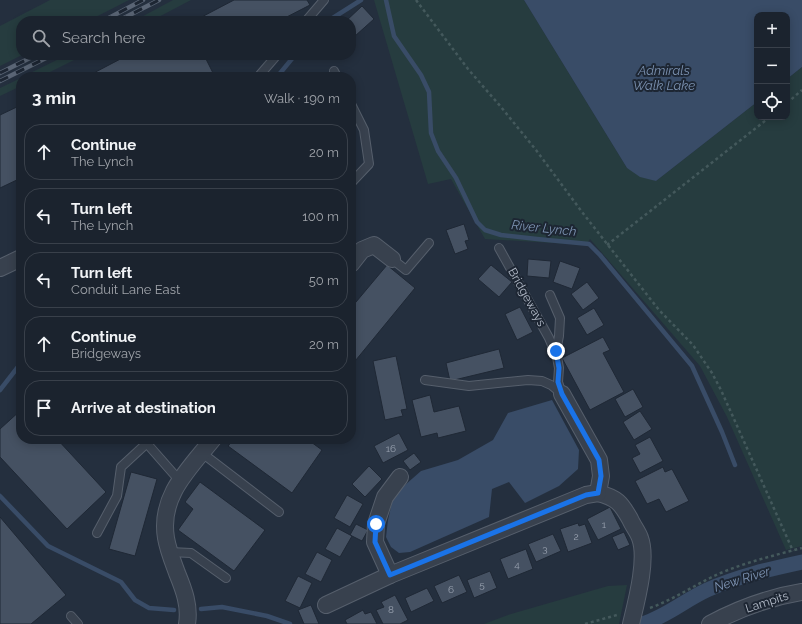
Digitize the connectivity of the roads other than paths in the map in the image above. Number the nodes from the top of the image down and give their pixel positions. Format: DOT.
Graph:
graph roads {
  1 [pos="324,0"];
  2 [pos="310,16"];
  3 [pos="273,60"];
  4 [pos="262,72"];
  5 [pos="356,114"];
  6 [pos="356,178"];
  7 [pos="429,243"];
  8 [pos="499,248"];
  9 [pos="356,258"];
  10 [pos="392,259"];
  11 [pos="16,260"];
  12 [pos="0,268"];
  13 [pos="550,296"];
  14 [pos="556,351"];
  15 [pos="425,380"];
  16 [pos="562,394"];
  17 [pos="142,444"];
  18 [pos="148,444"];
  19 [pos="209,444"];
  20 [pos="202,453"];
  21 [pos="400,477"];
  22 [pos="180,480"];
  23 [pos="598,493"];
  24 [pos="279,512"];
  25 [pos="98,533"];
  26 [pos="170,552"];
  27 [pos="390,575"];
  28 [pos="226,578"];
  29 [pos="802,592"];
  30 [pos="326,605"];
  31 [pos="72,616"];
  32 [pos="188,617"];
  33 [pos="632,618"];
  34 [pos="78,624"];
  35 [pos="710,624"];
  1 -- 2 [label="lane"];
  3 -- 4 [label="lane"];
  5 -- 6 [label="lane"];
  7 -- 10 [label="lane"];
  8 -- 14 [label="lane, Bridgeways"];
  9 -- 10 [label="street"];
  11 -- 12 [label="street"];
  13 -- 14 [label="lane"];
  14 -- 16 [label="lane, Bridgeways"];
  15 -- 16 [label="lane"];
  16 -- 23 [label="street"];
  17 -- 25 [label="lane"];
  18 -- 22 [label="lane"];
  19 -- 20 [label="street"];
  20 -- 22 [label="street"];
  20 -- 24 [label="lane"];
  21 -- 27 [label="street"];
  22 -- 26 [label="street"];
  23 -- 27 [label="street"];
  23 -- 33 [label="street"];
  26 -- 28 [label="lane"];
  26 -- 32 [label="street"];
  27 -- 30 [label="street"];
  29 -- 35 [label="street, Lampits"];
  31 -- 34 [label="lane"];
}
